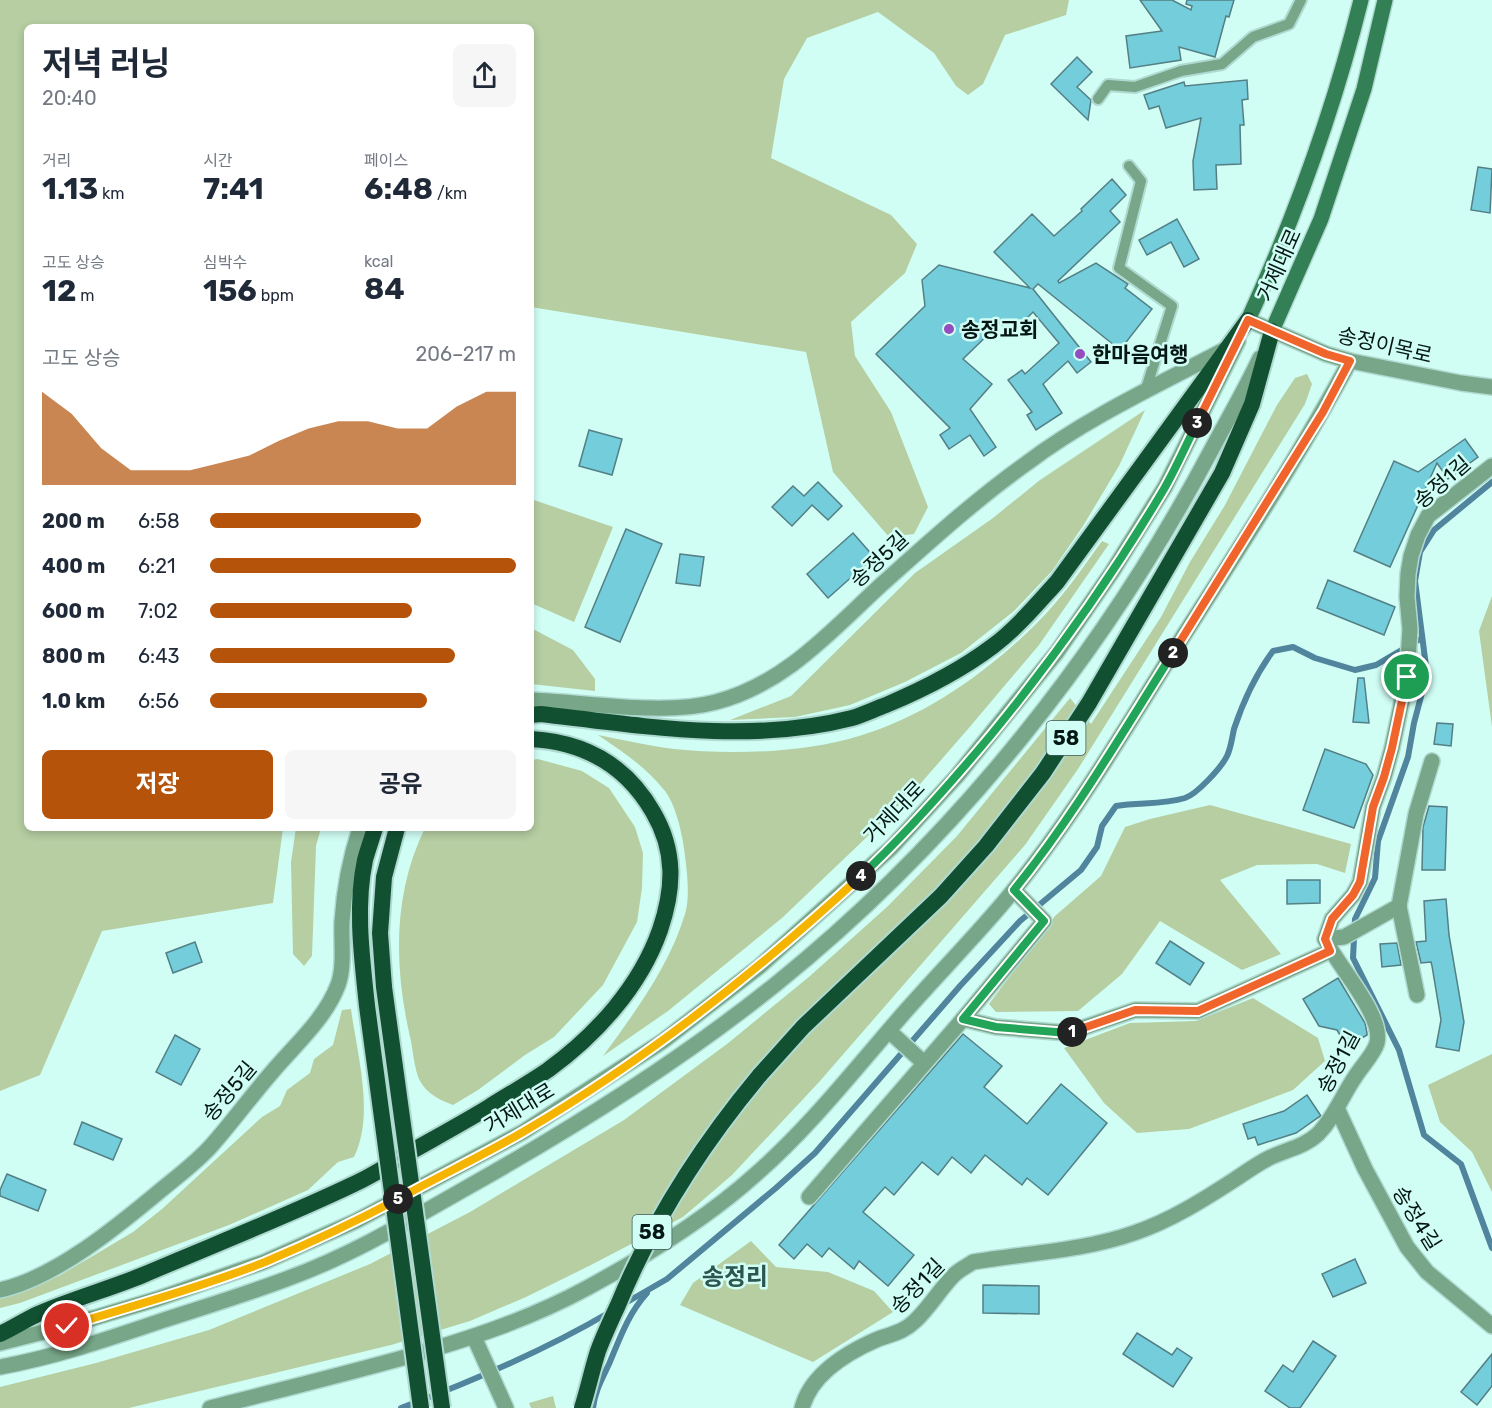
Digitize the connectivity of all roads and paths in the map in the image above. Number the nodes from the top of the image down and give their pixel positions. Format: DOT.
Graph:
graph roads {
  1 [pos="1301,0"];
  2 [pos="1385,0"];
  3 [pos="1358,2"];
  4 [pos="1098,99"];
  5 [pos="1130,166"];
  6 [pos="1248,320"];
  7 [pos="1272,331"];
  8 [pos="1228,348"];
  9 [pos="1350,361"];
  10 [pos="1492,387"];
  11 [pos="1145,392"];
  12 [pos="1492,466"];
  13 [pos="534,700"];
  14 [pos="534,715"];
  15 [pos="534,739"];
  16 [pos="1432,761"];
  17 [pos="359,831"];
  18 [pos="374,831"];
  19 [pos="396,831"];
  20 [pos="1014,890"];
  21 [pos="1399,906"];
  22 [pos="1327,945"];
  23 [pos="1417,995"];
  24 [pos="963,1019"];
  25 [pos="889,1031"];
  26 [pos="924,1063"];
  27 [pos="1337,1108"];
  28 [pos="809,1197"];
  29 [pos="0,1290"];
  30 [pos="1492,1326"];
  31 [pos="0,1334"];
  32 [pos="474,1337"];
  33 [pos="0,1343"];
  34 [pos="0,1367"];
  35 [pos="210,1408"];
  36 [pos="421,1408"];
  37 [pos="442,1408"];
  38 [pos="506,1408"];
  39 [pos="582,1408"];
  40 [pos="802,1408"];
  1 -- 4 [label="lane"];
  2 -- 7 [label="main road, 거제대로 / 58"];
  3 -- 6 [label="main road, 거제대로"];
  5 -- 11 [label="lane"];
  6 -- 7 [label="street, 송정이목로"];
  6 -- 8 [label="highway"];
  6 -- 33 [label="street, 거제대로"];
  7 -- 9 [label="street, 송정이목로"];
  7 -- 34 [label="street, 거제대로"];
  7 -- 39 [label="highway, 58, bridge"];
  8 -- 11 [label="street, 송정5길"];
  8 -- 14 [label="highway"];
  9 -- 10 [label="street, 송정이목로"];
  9 -- 20 [label="street"];
  11 -- 13 [label="street, 송정5길"];
  12 -- 22 [label="street, 송정1길"];
  15 -- 31 [label="highway"];
  16 -- 21 [label="street"];
  17 -- 29 [label="street, 송정5길"];
  18 -- 36 [label="highway, bridge"];
  19 -- 37 [label="highway, bridge"];
  20 -- 24 [label="street"];
  20 -- 25 [label="street"];
  21 -- 22 [label="street"];
  21 -- 23 [label="street"];
  22 -- 24 [label="street"];
  22 -- 27 [label="street, 송정1길"];
  24 -- 26 [label="street"];
  25 -- 26 [label="street"];
  25 -- 32 [label="street"];
  26 -- 28 [label="street"];
  27 -- 30 [label="street, 송정4길"];
  27 -- 40 [label="street, 송정1길"];
  32 -- 35 [label="street"];
  32 -- 38 [label="street"];
}
